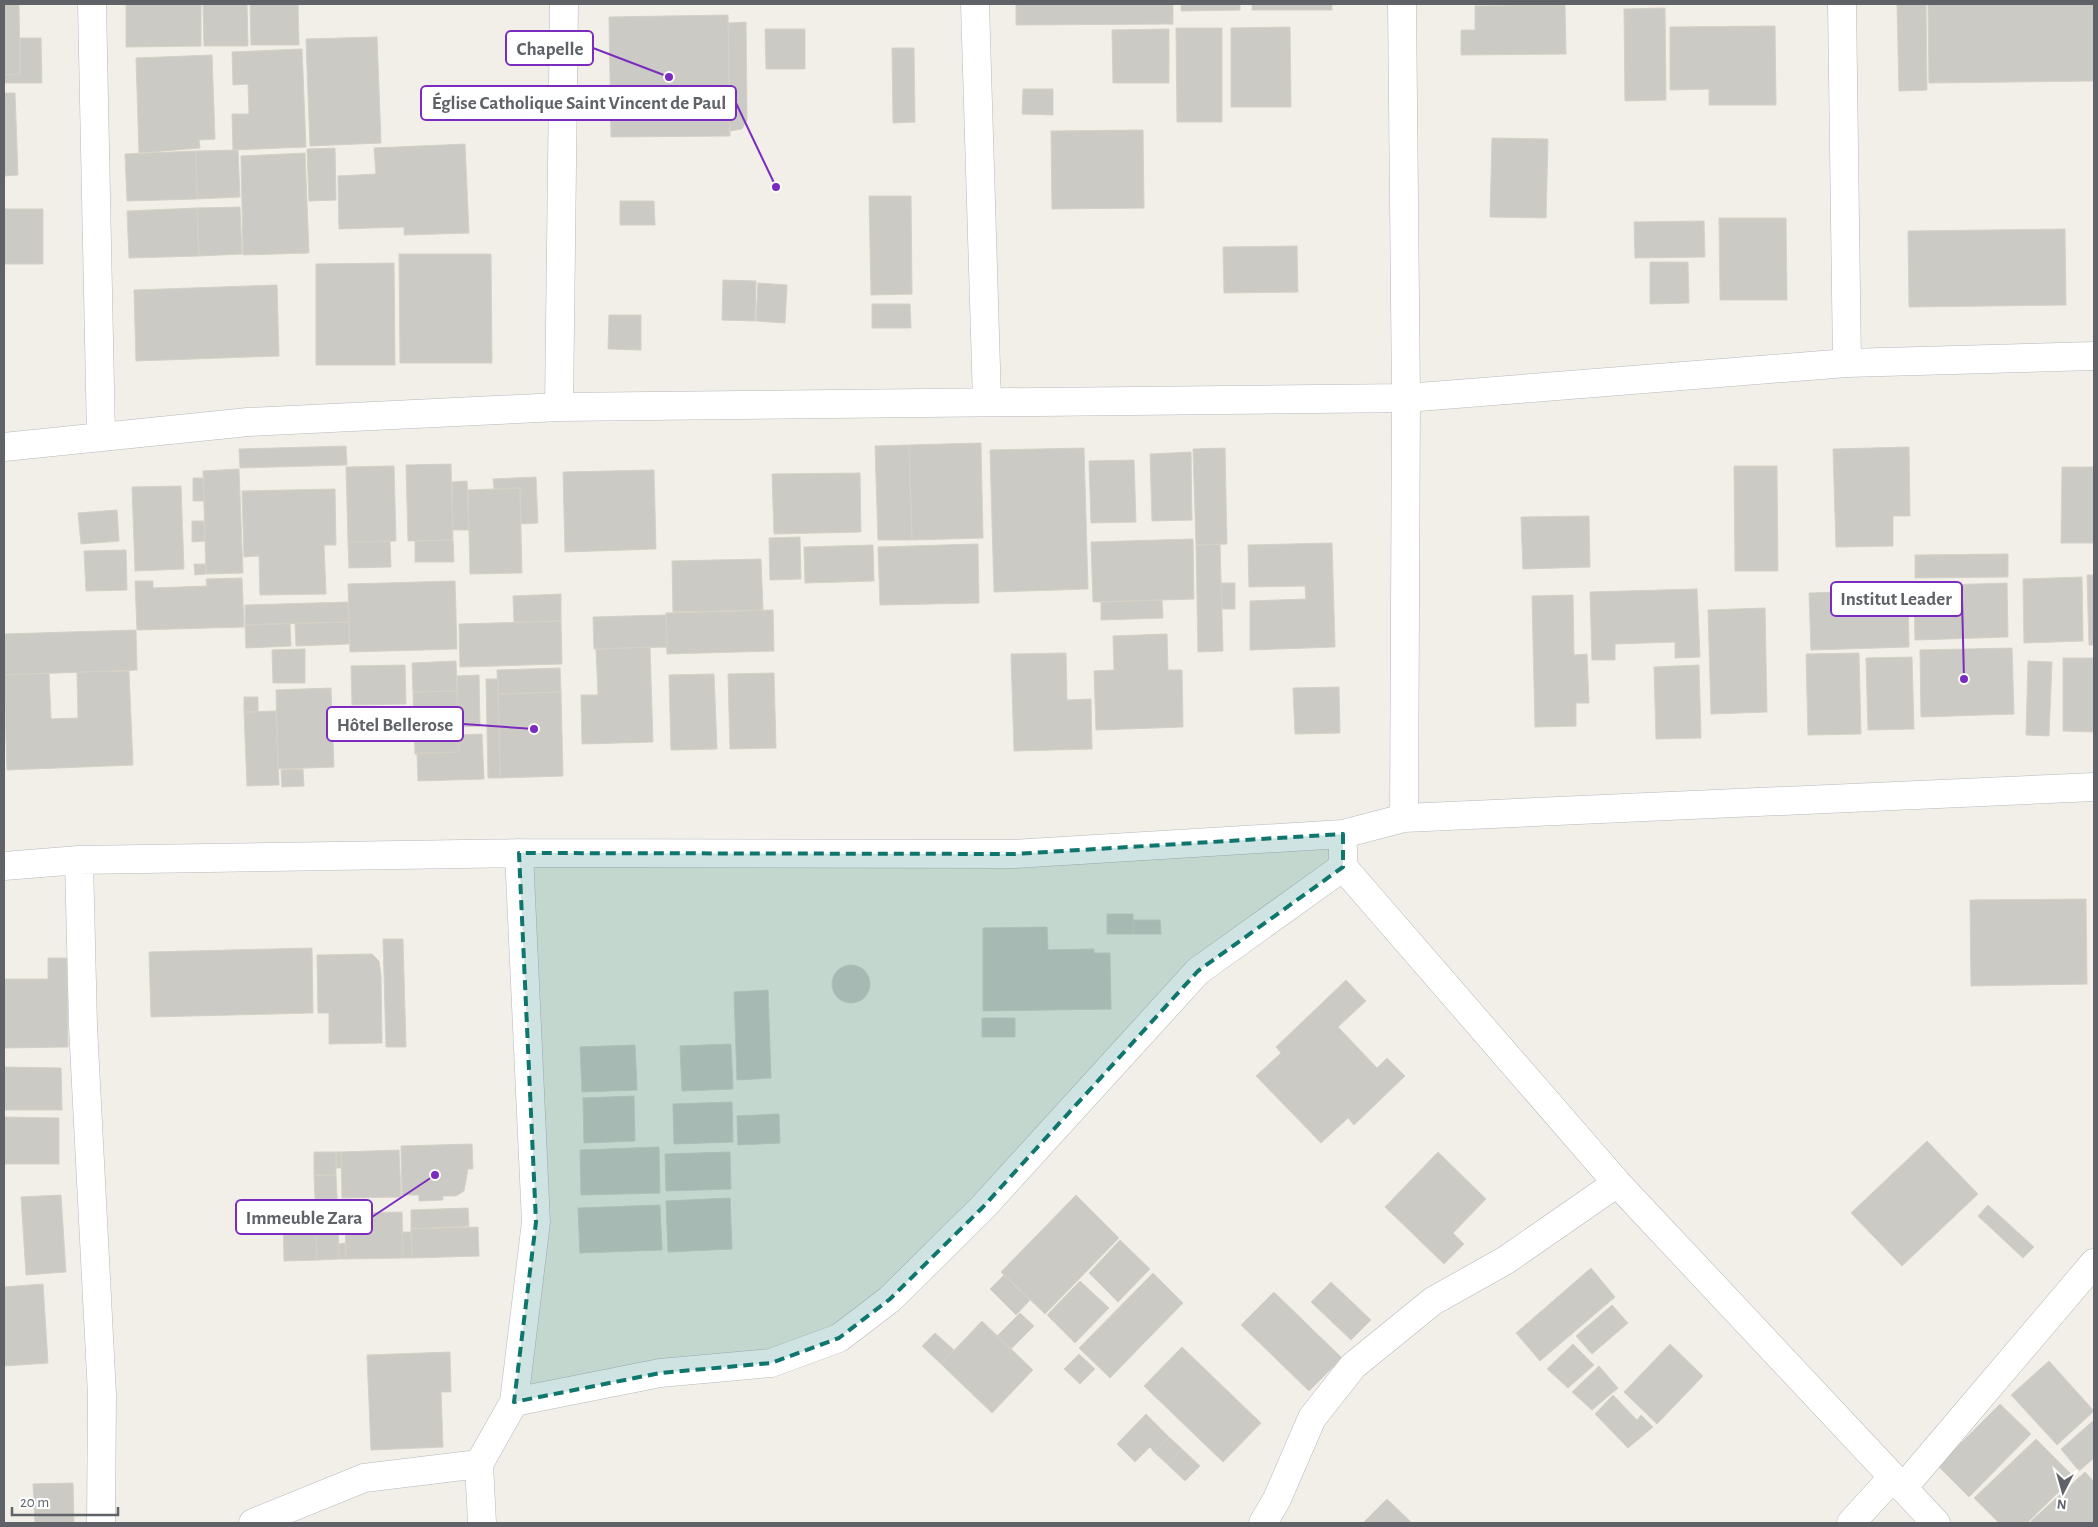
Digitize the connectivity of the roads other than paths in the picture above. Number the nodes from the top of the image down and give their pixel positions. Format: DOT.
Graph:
graph roads {
  1 [pos="92,4"];
  2 [pos="564,4"];
  3 [pos="975,4"];
  4 [pos="1402,4"];
  5 [pos="1842,4"];
  6 [pos="2094,356"];
  7 [pos="1847,363"];
  8 [pos="1406,398"];
  9 [pos="988,401"];
  10 [pos="559,407"];
  11 [pos="101,436"];
  12 [pos="4,447"];
  13 [pos="2094,787"];
  14 [pos="1404,818"];
  15 [pos="1343,834"];
  16 [pos="519,853"];
  17 [pos="79,860"];
  18 [pos="4,866"];
  19 [pos="1343,867"];
  20 [pos="1617,1183"];
  21 [pos="2094,1263"];
  22 [pos="514,1402"];
  23 [pos="479,1464"];
  24 [pos="1898,1483"];
  25 [pos="101,1523"];
  26 [pos="254,1523"];
  27 [pos="482,1523"];
  28 [pos="1263,1523"];
  29 [pos="1851,1523"];
  30 [pos="1936,1523"];
  1 -- 11 [label="street"];
  2 -- 10 [label="street"];
  3 -- 9 [label="street"];
  4 -- 8 [label="street"];
  5 -- 7 [label="street"];
  6 -- 7 [label="street"];
  7 -- 8 [label="street"];
  8 -- 9 [label="street"];
  8 -- 14 [label="street"];
  9 -- 10 [label="street"];
  10 -- 11 [label="street"];
  11 -- 12 [label="street"];
  13 -- 14 [label="street"];
  14 -- 15 [label="street"];
  15 -- 16 [label="street"];
  15 -- 19 [label="street"];
  16 -- 17 [label="street"];
  16 -- 22 [label="street"];
  17 -- 18 [label="street"];
  17 -- 25 [label="street"];
  19 -- 20 [label="street"];
  19 -- 22 [label="street"];
  20 -- 24 [label="street"];
  20 -- 28 [label="street"];
  21 -- 24 [label="street"];
  22 -- 23 [label="street"];
  23 -- 26 [label="street"];
  23 -- 27 [label="street"];
  24 -- 29 [label="street"];
  24 -- 30 [label="street"];
}
